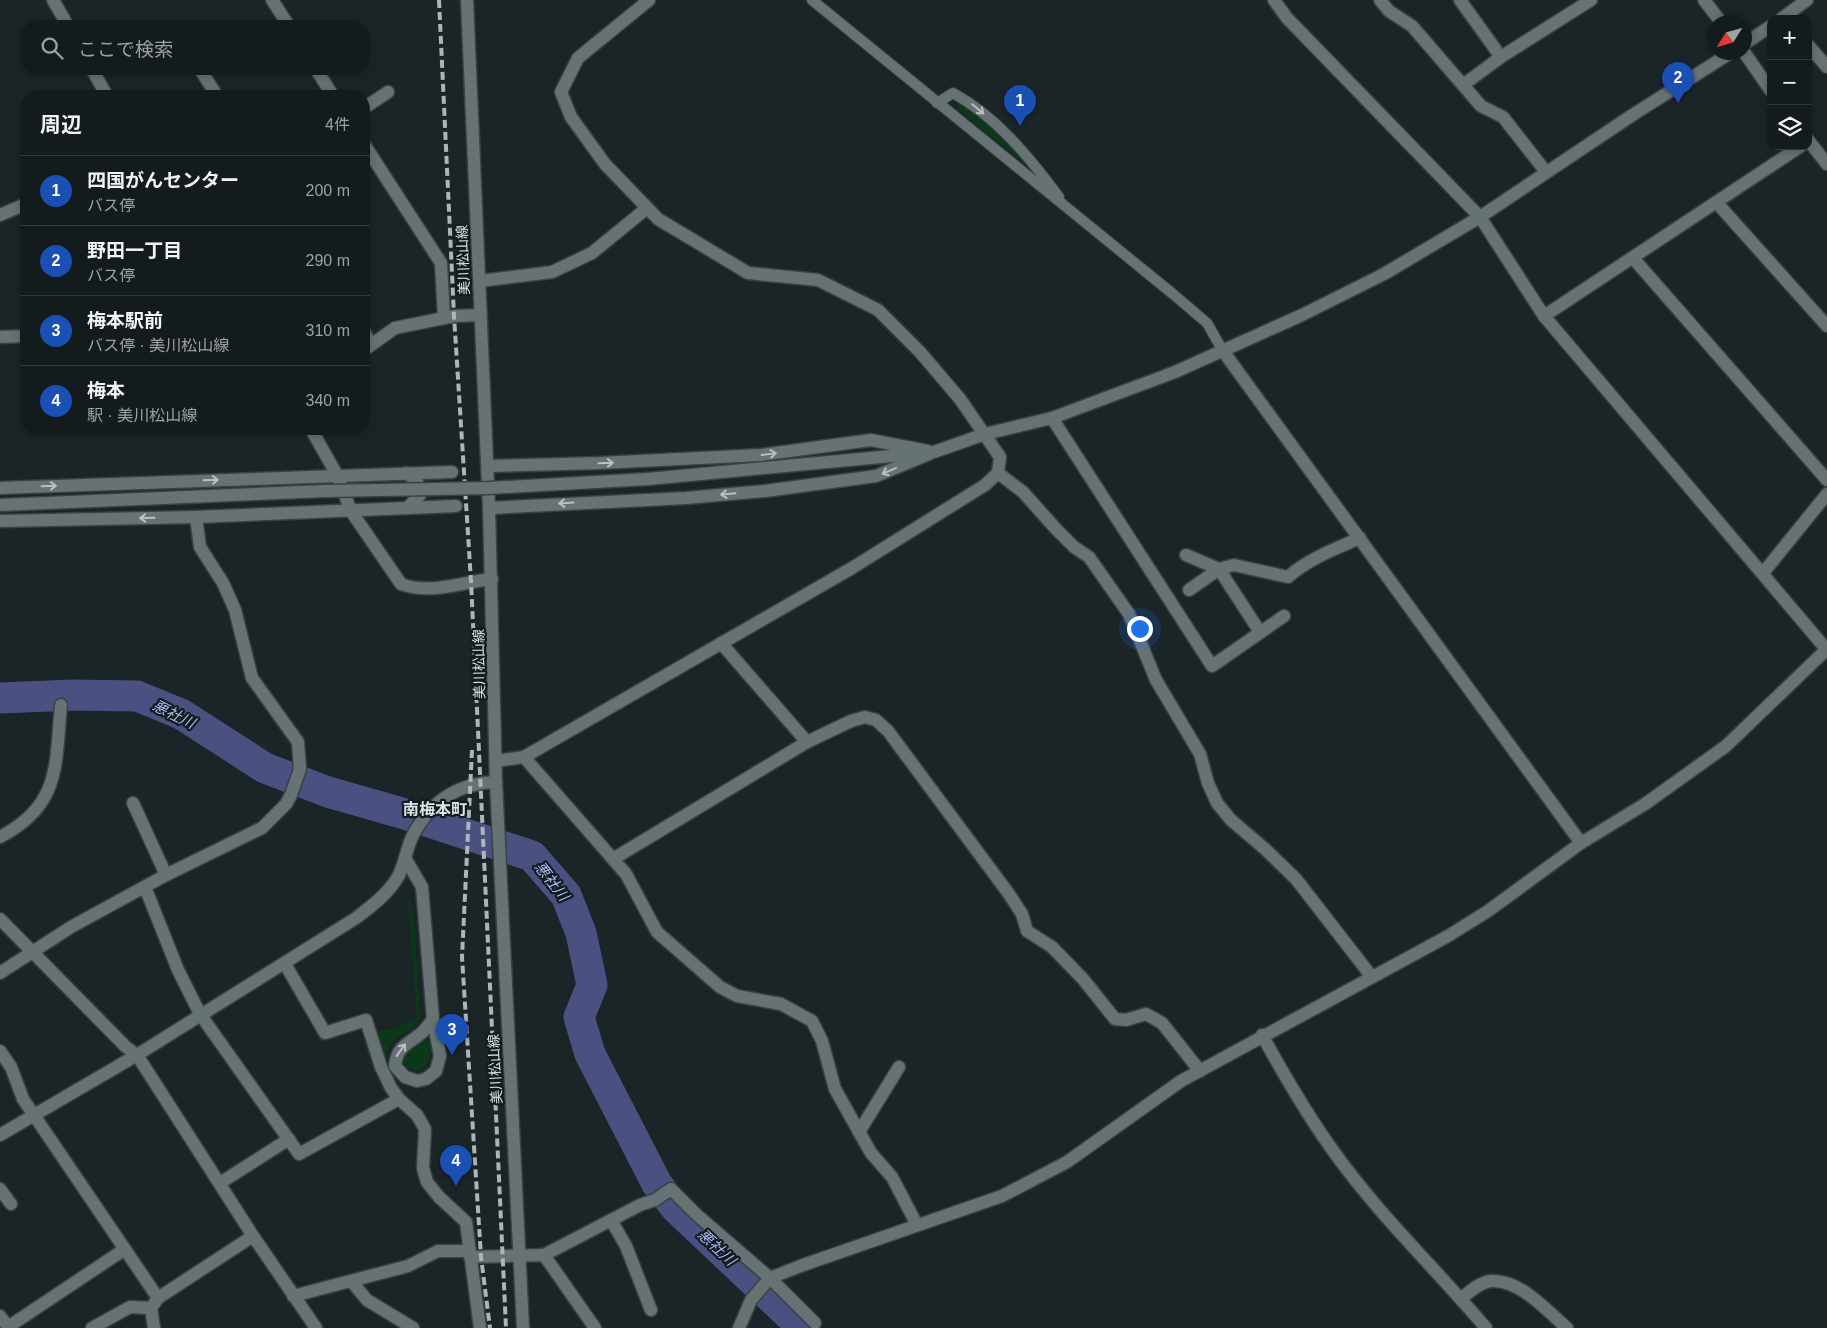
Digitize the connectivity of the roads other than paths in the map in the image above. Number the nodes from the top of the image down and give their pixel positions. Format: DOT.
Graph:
graph roads {
  1 [pos="54,0"];
  2 [pos="272,0"];
  3 [pos="467,0"];
  4 [pos="649,0"];
  5 [pos="812,0"];
  6 [pos="1274,0"];
  7 [pos="1380,0"];
  8 [pos="1460,0"];
  9 [pos="1704,0"];
  10 [pos="1807,0"];
  11 [pos="1585,2"];
  12 [pos="1716,15"];
  13 [pos="1787,15"];
  14 [pos="65,20"];
  15 [pos="284,20"];
  16 [pos="1767,29"];
  17 [pos="1752,39"];
  18 [pos="1812,50"];
  19 [pos="1501,57"];
  20 [pos="1720,60"];
  21 [pos="1750,60"];
  22 [pos="1827,67"];
  23 [pos="95,75"];
  24 [pos="204,75"];
  25 [pos="320,75"];
  26 [pos="1462,85"];
  27 [pos="1767,85"];
  28 [pos="104,90"];
  29 [pos="213,90"];
  30 [pos="329,90"];
  31 [pos="388,92"];
  32 [pos="937,103"];
  33 [pos="370,104"];
  34 [pos="1812,146"];
  35 [pos="1795,150"];
  36 [pos="370,153"];
  37 [pos="1827,164"];
  38 [pos="1546,172"];
  39 [pos="1717,203"];
  40 [pos="20,207"];
  41 [pos="647,208"];
  42 [pos="1068,211"];
  43 [pos="0,215"];
  44 [pos="1480,217"];
  45 [pos="1633,258"];
  46 [pos="480,281"];
  47 [pos="480,315"];
  48 [pos="1544,316"];
  49 [pos="444,318"];
  50 [pos="1827,326"];
  51 [pos="20,336"];
  52 [pos="0,337"];
  53 [pos="370,346"];
  54 [pos="1223,351"];
  55 [pos="1052,418"];
  56 [pos="985,434"];
  57 [pos="314,435"];
  58 [pos="934,452"];
  59 [pos="488,466"];
  60 [pos="452,472"];
  61 [pos="406,473"];
  62 [pos="998,473"];
  63 [pos="337,475"];
  64 [pos="1827,480"];
  65 [pos="0,488"];
  66 [pos="1827,494"];
  67 [pos="0,505"];
  68 [pos="456,506"];
  69 [pos="407,508"];
  70 [pos="490,508"];
  71 [pos="351,511"];
  72 [pos="196,517"];
  73 [pos="0,521"];
  74 [pos="1360,538"];
  75 [pos="1186,555"];
  76 [pos="1219,568"];
  77 [pos="1763,573"];
  78 [pos="492,579"];
  79 [pos="1189,590"];
  80 [pos="1284,616"];
  81 [pos="1260,632"];
  82 [pos="722,643"];
  83 [pos="1827,649"];
  84 [pos="61,705"];
  85 [pos="807,742"];
  86 [pos="524,757"];
  87 [pos="496,761"];
  88 [pos="496,782"];
  89 [pos="133,803"];
  90 [pos="0,837"];
  91 [pos="1581,843"];
  92 [pos="405,858"];
  93 [pos="613,859"];
  94 [pos="166,875"];
  95 [pos="145,887"];
  96 [pos="0,919"];
  97 [pos="33,952"];
  98 [pos="285,964"];
  99 [pos="0,973"];
  100 [pos="1372,977"];
  101 [pos="200,1014"];
  102 [pos="433,1019"];
  103 [pos="1262,1035"];
  104 [pos="0,1050"];
  105 [pos="137,1055"];
  106 [pos="898,1067"];
  107 [pos="1200,1070"];
  108 [pos="398,1099"];
  109 [pos="35,1116"];
  110 [pos="860,1132"];
  111 [pos="0,1135"];
  112 [pos="289,1139"];
  113 [pos="220,1182"];
  114 [pos="0,1189"];
  115 [pos="11,1204"];
  116 [pos="611,1220"];
  117 [pos="917,1225"];
  118 [pos="253,1236"];
  119 [pos="126,1248"];
  120 [pos="469,1254"];
  121 [pos="518,1255"];
  122 [pos="544,1255"];
  123 [pos="768,1280"];
  124 [pos="352,1282"];
  125 [pos="293,1296"];
  126 [pos="1461,1299"];
  127 [pos="155,1303"];
  128 [pos="651,1310"];
  129 [pos="0,1316"];
  130 [pos="815,1323"];
  131 [pos="8,1328"];
  132 [pos="92,1328"];
  133 [pos="154,1328"];
  134 [pos="316,1328"];
  135 [pos="413,1328"];
  136 [pos="480,1328"];
  137 [pos="523,1328"];
  138 [pos="595,1328"];
  139 [pos="739,1328"];
  140 [pos="1486,1328"];
  141 [pos="1566,1328"];
  1 -- 14 [label="street"];
  2 -- 15 [label="street"];
  3 -- 46 [label="street, 美川松山線"];
  4 -- 41 [label="street"];
  5 -- 32 [label="lane"];
  6 -- 44 [label="street"];
  7 -- 26 [label="street"];
  8 -- 19 [label="street"];
  9 -- 12 [label="street"];
  10 -- 13 [label="street"];
  11 -- 19 [label="street"];
  16 -- 17 [label="street"];
  18 -- 22 [label="street"];
  19 -- 26 [label="street"];
  20 -- 38 [label="street"];
  21 -- 27 [label="street"];
  23 -- 28 [label="street"];
  24 -- 29 [label="street"];
  25 -- 30 [label="street"];
  26 -- 38 [label="street"];
  31 -- 33 [label="street"];
  32 -- 42 [label="lane"];
  32 -- 42 [label="lane, one-way"];
  34 -- 37 [label="street"];
  35 -- 39 [label="street"];
  36 -- 49 [label="street"];
  38 -- 44 [label="street"];
  39 -- 45 [label="street"];
  39 -- 50 [label="street"];
  40 -- 43 [label="street"];
  41 -- 46 [label="street"];
  41 -- 56 [label="street"];
  42 -- 54 [label="lane"];
  44 -- 48 [label="street"];
  44 -- 54 [label="street"];
  45 -- 48 [label="street"];
  45 -- 64 [label="street"];
  46 -- 47 [label="street, 美川松山線"];
  47 -- 49 [label="street"];
  47 -- 59 [label="street, 美川松山線"];
  48 -- 77 [label="street"];
  49 -- 53 [label="street"];
  51 -- 52 [label="street"];
  54 -- 55 [label="street"];
  54 -- 74 [label="street"];
  55 -- 56 [label="street"];
  55 -- 81 [label="street"];
  56 -- 58 [label="street"];
  56 -- 62 [label="street"];
  57 -- 63 [label="street"];
  59 -- 58 [label="street, one-way"];
  58 -- 67 [label="street, bridge"];
  58 -- 70 [label="street, one-way"];
  59 -- 70 [label="street, 美川松山線"];
  60 -- 61 [label="street"];
  61 -- 63 [label="street"];
  61 -- 69 [label="street"];
  62 -- 82 [label="street"];
  62 -- 100 [label="street"];
  65 -- 63 [label="street, one-way"];
  63 -- 71 [label="street"];
  66 -- 77 [label="street"];
  68 -- 69 [label="street"];
  69 -- 71 [label="street"];
  70 -- 78 [label="street, 美川松山線"];
  71 -- 72 [label="street"];
  71 -- 78 [label="street"];
  72 -- 73 [label="street, one-way"];
  72 -- 94 [label="street"];
  74 -- 76 [label="street"];
  74 -- 91 [label="street"];
  75 -- 76 [label="street"];
  76 -- 79 [label="street"];
  76 -- 81 [label="street"];
  77 -- 83 [label="street"];
  78 -- 87 [label="street, 美川松山線"];
  80 -- 81 [label="street"];
  82 -- 85 [label="street"];
  82 -- 86 [label="street"];
  83 -- 91 [label="street"];
  84 -- 90 [label="street"];
  85 -- 93 [label="street"];
  85 -- 107 [label="street"];
  86 -- 87 [label="street"];
  86 -- 93 [label="street"];
  87 -- 88 [label="street, 美川松山線"];
  88 -- 92 [label="street"];
  88 -- 121 [label="street, 美川松山線"];
  89 -- 94 [label="street"];
  91 -- 100 [label="street"];
  92 -- 98 [label="street"];
  92 -- 102 [label="street"];
  93 -- 110 [label="street"];
  94 -- 95 [label="street"];
  95 -- 97 [label="street"];
  95 -- 101 [label="street"];
  96 -- 97 [label="street"];
  97 -- 99 [label="street"];
  97 -- 105 [label="street"];
  98 -- 101 [label="street"];
  98 -- 108 [label="street"];
  100 -- 103 [label="street"];
  101 -- 105 [label="street"];
  101 -- 112 [label="street"];
  102 -- 102 [label="street, one-way"];
  103 -- 107 [label="street"];
  103 -- 126 [label="street"];
  104 -- 109 [label="street"];
  105 -- 109 [label="street"];
  105 -- 113 [label="street"];
  106 -- 110 [label="street"];
  107 -- 117 [label="street"];
  108 -- 112 [label="street"];
  108 -- 120 [label="street"];
  109 -- 111 [label="street"];
  109 -- 119 [label="street"];
  110 -- 117 [label="street"];
  112 -- 113 [label="street"];
  113 -- 118 [label="street"];
  114 -- 115 [label="street"];
  116 -- 122 [label="street"];
  116 -- 123 [label="street"];
  116 -- 128 [label="street"];
  117 -- 123 [label="street"];
  118 -- 125 [label="street"];
  118 -- 127 [label="street"];
  119 -- 127 [label="street"];
  119 -- 131 [label="street"];
  120 -- 121 [label="street"];
  120 -- 124 [label="street"];
  120 -- 136 [label="street"];
  121 -- 122 [label="street"];
  121 -- 137 [label="street, 美川松山線"];
  122 -- 138 [label="street"];
  123 -- 130 [label="street"];
  123 -- 139 [label="street"];
  124 -- 125 [label="street"];
  124 -- 135 [label="street"];
  125 -- 134 [label="street"];
  126 -- 140 [label="street"];
  126 -- 141 [label="street"];
  127 -- 132 [label="street"];
  127 -- 133 [label="street"];
  129 -- 131 [label="street"];
}
